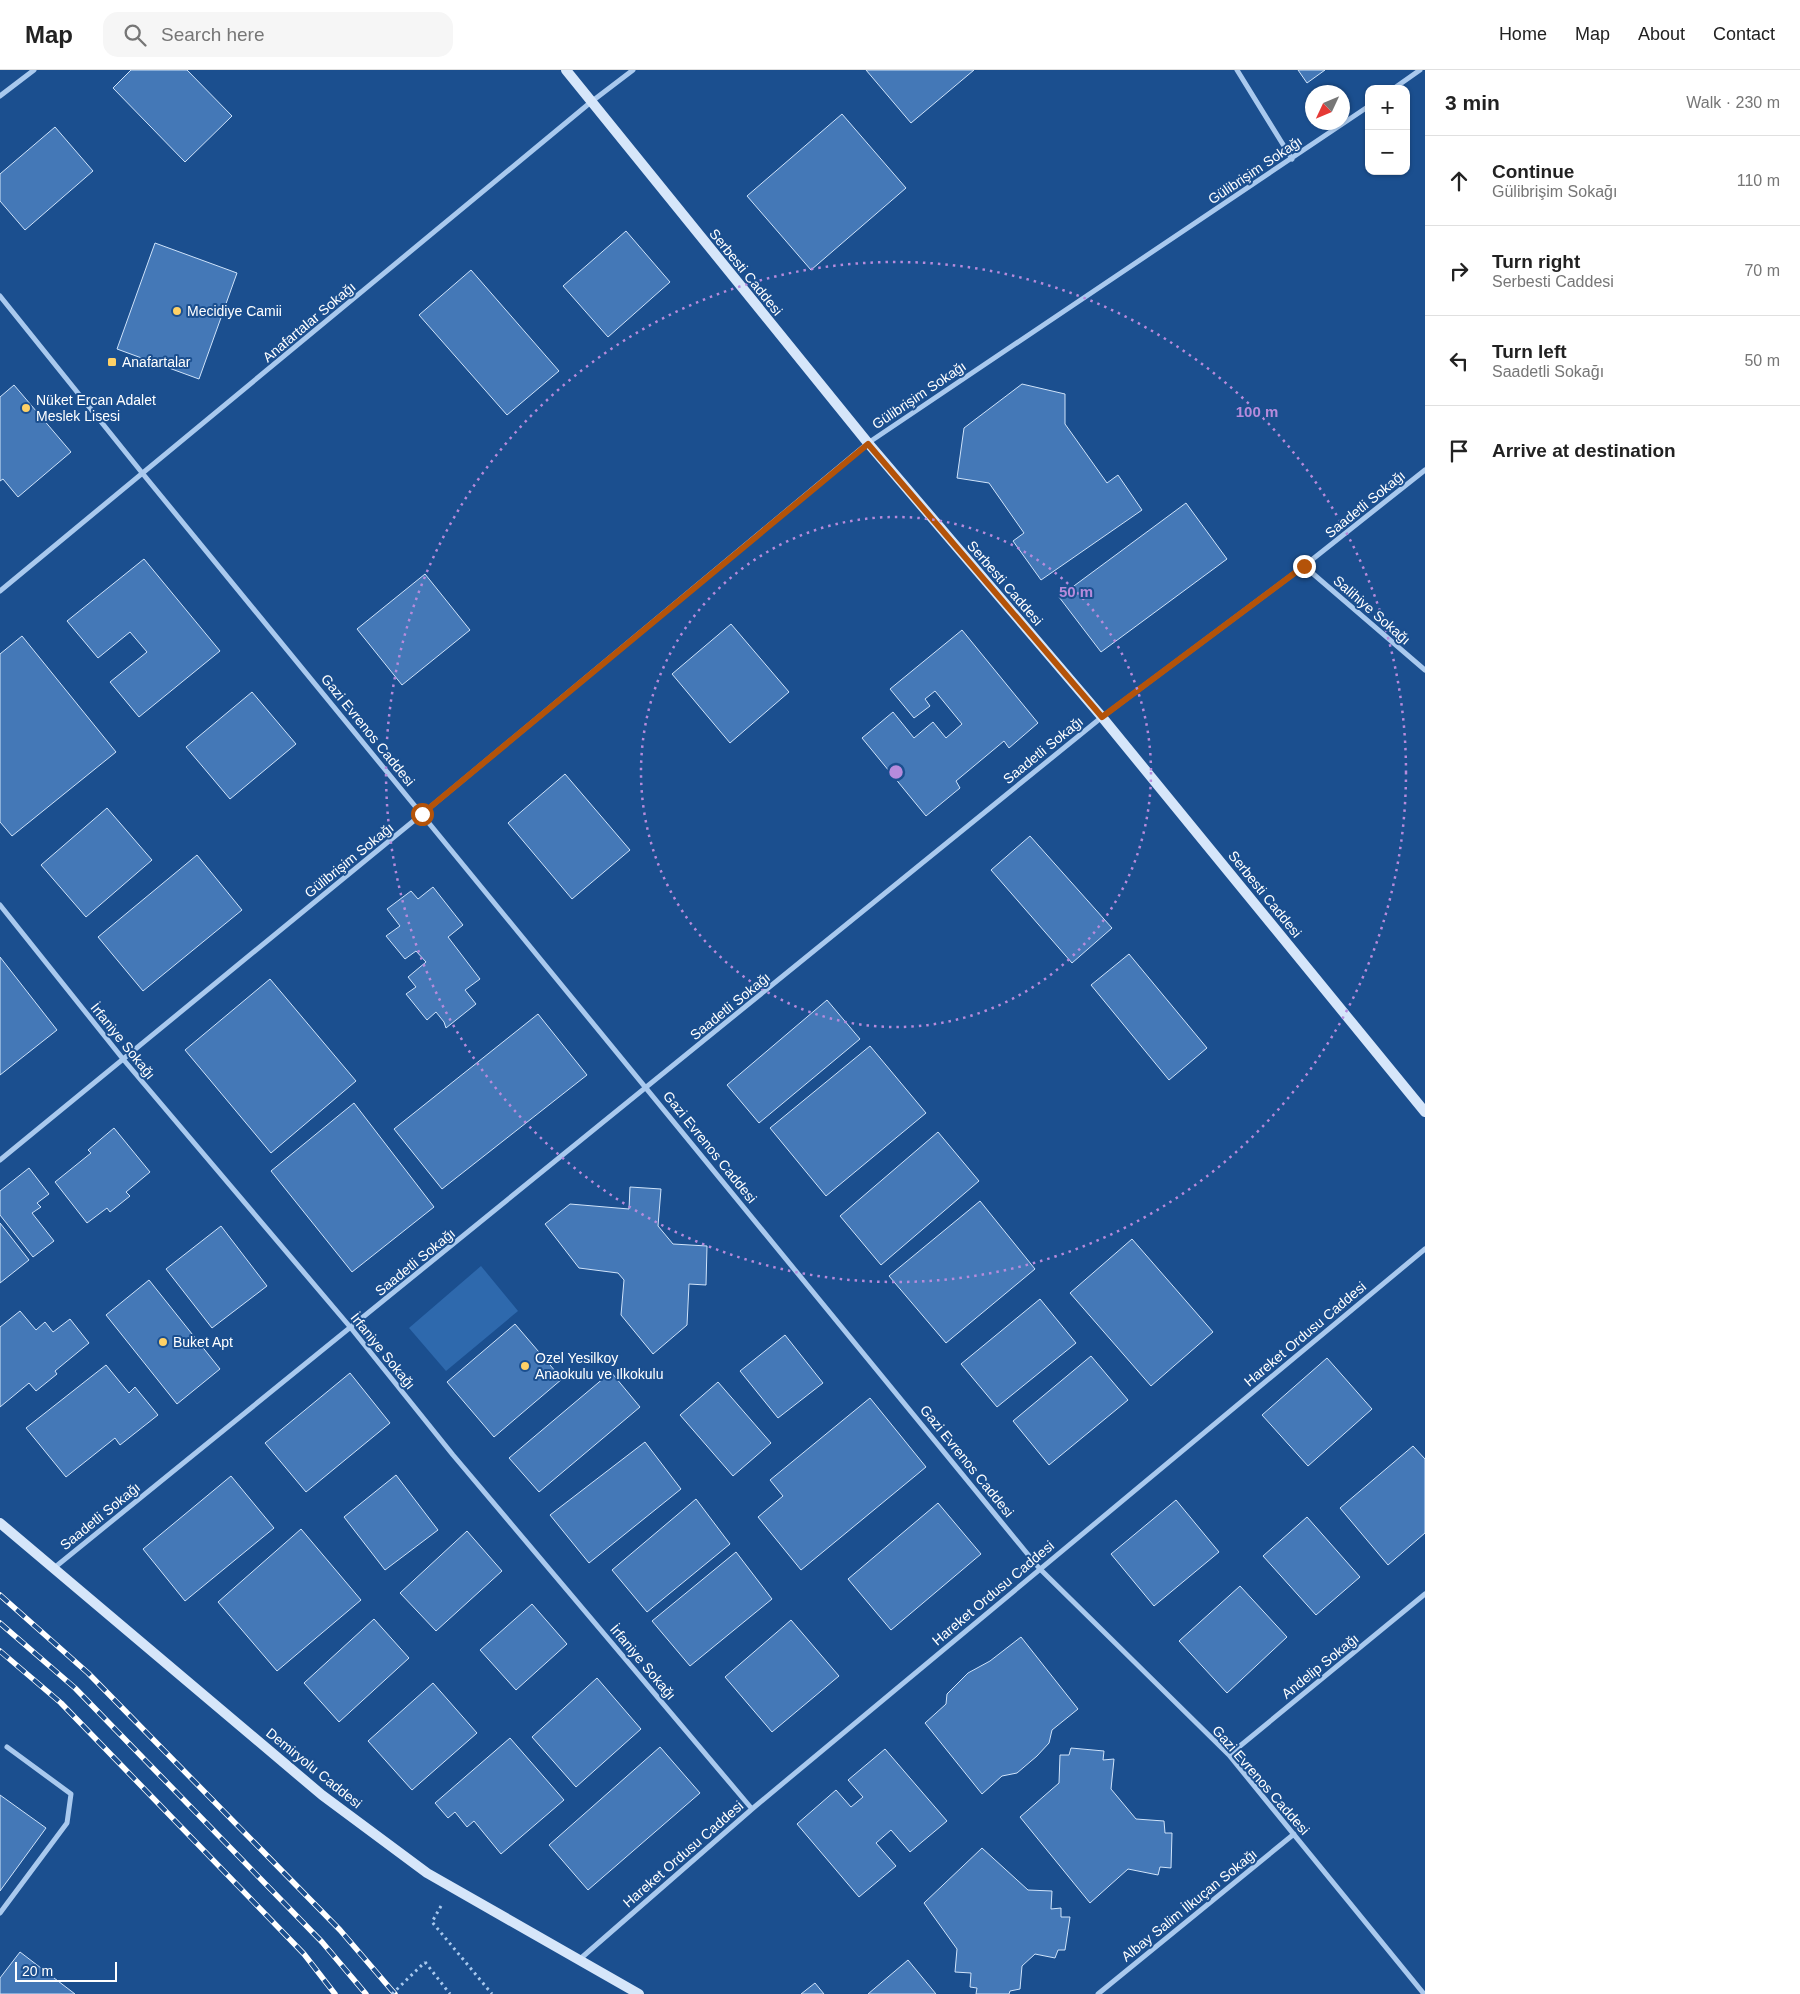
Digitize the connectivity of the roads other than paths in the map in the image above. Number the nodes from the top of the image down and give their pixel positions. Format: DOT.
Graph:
graph roads {
  1 [pos="34,70"];
  2 [pos="566,70"];
  3 [pos="633,70"];
  4 [pos="1237,70"];
  5 [pos="1420,70"];
  6 [pos="1399,85"];
  7 [pos="0,96"];
  8 [pos="591,102"];
  9 [pos="1365,109"];
  10 [pos="1292,158"];
  11 [pos="0,296"];
  12 [pos="868,444"];
  13 [pos="1425,470"];
  14 [pos="143,474"];
  15 [pos="1304,566"];
  16 [pos="0,591"];
  17 [pos="1425,670"];
  18 [pos="1102,717"];
  19 [pos="422,814"];
  20 [pos="0,905"];
  21 [pos="123,1059"];
  22 [pos="647,1088"];
  23 [pos="1425,1112"];
  24 [pos="0,1160"];
  25 [pos="1425,1249"];
  26 [pos="351,1328"];
  27 [pos="0,1523"];
  28 [pos="54,1568"];
  29 [pos="1039,1568"];
  30 [pos="1425,1594"];
  31 [pos="7,1747"];
  32 [pos="1229,1755"];
  33 [pos="752,1809"];
  34 [pos="1294,1834"];
  35 [pos="0,1913"];
  36 [pos="580,1959"];
  37 [pos="1424,1992"];
  38 [pos="639,1994"];
  39 [pos="1098,1994"];
  1 -- 7 [label="street"];
  2 -- 8 [label="main road, Serbesti Caddesi"];
  3 -- 8 [label="street, Anafartalar Sokağı"];
  4 -- 10 [label="street"];
  5 -- 6 [label="street"];
  8 -- 12 [label="main road, Serbesti Caddesi"];
  8 -- 14 [label="street, Anafartalar Sokağı"];
  9 -- 10 [label="street, Gülibrişim Sokağı"];
  10 -- 12 [label="street, Gülibrişim Sokağı"];
  11 -- 14 [label="street, Gazi Evrenos Caddesi"];
  12 -- 18 [label="main road, Serbesti Caddesi"];
  12 -- 19 [label="street, Gülibrişim Sokağı"];
  13 -- 15 [label="street, Saadetli Sokağı"];
  14 -- 16 [label="street, Anafartalar Sokağı"];
  14 -- 19 [label="street, Gazi Evrenos Caddesi"];
  15 -- 17 [label="street, Salihiye Sokağı"];
  15 -- 18 [label="street, Saadetli Sokağı"];
  18 -- 22 [label="street, Saadetli Sokağı"];
  18 -- 23 [label="main road, Serbesti Caddesi"];
  19 -- 21 [label="street, Gülibrişim Sokağı"];
  19 -- 22 [label="street, Gazi Evrenos Caddesi"];
  20 -- 21 [label="street, İrfaniye Sokağı"];
  21 -- 24 [label="street, Gülibrişim Sokağı"];
  21 -- 26 [label="street, İrfaniye Sokağı"];
  22 -- 26 [label="street, Saadetli Sokağı"];
  22 -- 29 [label="street, Gazi Evrenos Caddesi"];
  25 -- 29 [label="street, Hareket Ordusu Caddesi"];
  26 -- 28 [label="street, Saadetli Sokağı"];
  26 -- 33 [label="street, İrfaniye Sokağı"];
  27 -- 28 [label="main road, Demiryolu Caddesi"];
  28 -- 36 [label="main road, Demiryolu Caddesi"];
  29 -- 32 [label="street, Gazi Evrenos Caddesi"];
  29 -- 33 [label="street, Hareket Ordusu Caddesi"];
  30 -- 32 [label="street, Andelip Sokağı"];
  31 -- 35 [label="street"];
  32 -- 34 [label="street, Gazi Evrenos Caddesi"];
  33 -- 36 [label="street, Hareket Ordusu Caddesi"];
  34 -- 37 [label="street, Gazi Evrenos Caddesi"];
  34 -- 39 [label="street, Albay Salim İlkuçan Sokağı"];
  36 -- 38 [label="main road, Demiryolu Caddesi"];
}
